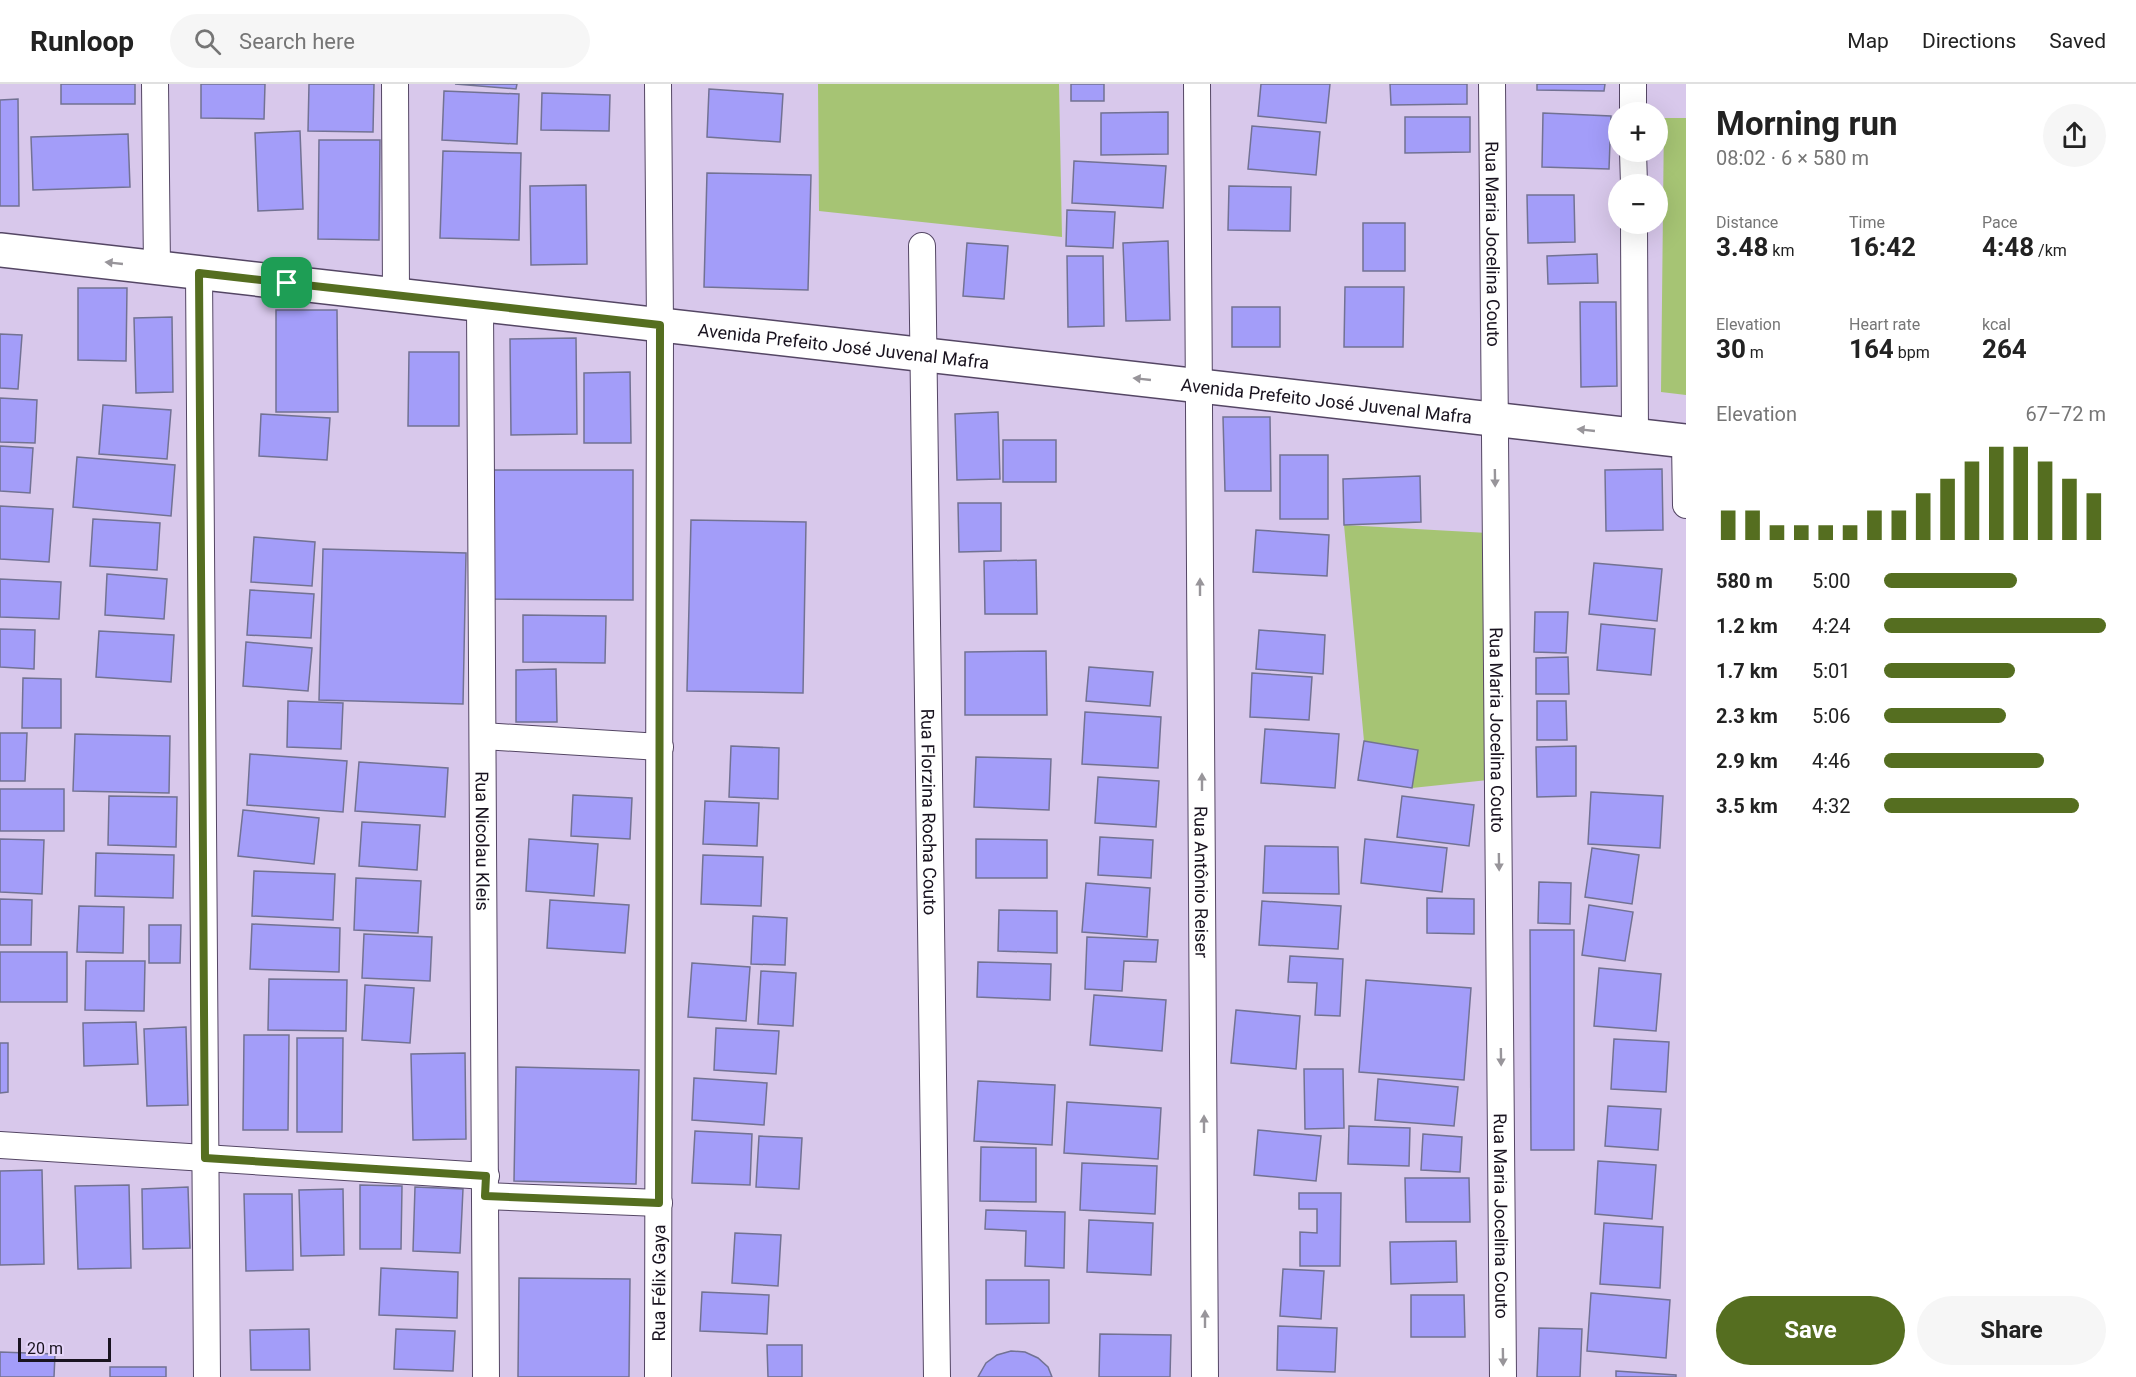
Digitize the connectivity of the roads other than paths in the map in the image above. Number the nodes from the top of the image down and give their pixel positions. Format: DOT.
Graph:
graph roads {
  1 [pos="155,84"];
  2 [pos="395,84"];
  3 [pos="658,84"];
  4 [pos="1197,84"];
  5 [pos="1492,84"];
  6 [pos="1633,84"];
  7 [pos="1633,102"];
  8 [pos="1634,234"];
  9 [pos="922,246"];
  10 [pos="0,250"];
  11 [pos="157,268"];
  12 [pos="199,273"];
  13 [pos="396,295"];
  14 [pos="480,305"];
  15 [pos="660,325"];
  16 [pos="923,355"];
  17 [pos="1199,386"];
  18 [pos="1495,420"];
  19 [pos="1635,435"];
  20 [pos="1685,441"];
  21 [pos="1686,505"];
  22 [pos="483,736"];
  23 [pos="660,747"];
  24 [pos="0,1145"];
  25 [pos="205,1158"];
  26 [pos="485,1186"];
  27 [pos="659,1203"];
  28 [pos="207,1377"];
  29 [pos="486,1377"];
  30 [pos="658,1377"];
  31 [pos="937,1377"];
  32 [pos="1205,1377"];
  33 [pos="1503,1377"];
  1 -- 11 [label="street"];
  2 -- 13 [label="street"];
  3 -- 15 [label="street, Rua Félix Gaya"];
  4 -- 17 [label="street, Rua Antônio Reiser"];
  5 -- 18 [label="street, Rua Maria Jocelina Couto"];
  6 -- 7 [label="street"];
  8 -- 19 [label="street"];
  9 -- 16 [label="street, Rua Florzina Rocha Couto"];
  11 -- 10 [label="main road, Avenida Prefeito José Juvenal Mafra, one-way"];
  11 -- 12 [label="main road, Avenida Prefeito José Juvenal Mafra"];
  12 -- 13 [label="main road, Avenida Prefeito José Juvenal Mafra"];
  12 -- 25 [label="street"];
  13 -- 14 [label="main road, Avenida Prefeito José Juvenal Mafra"];
  14 -- 15 [label="main road, Avenida Prefeito José Juvenal Mafra"];
  14 -- 22 [label="street, Rua Nicolau Kleis"];
  15 -- 16 [label="main road, Avenida Prefeito José Juvenal Mafra"];
  15 -- 23 [label="street, Rua Félix Gaya"];
  17 -- 16 [label="main road, Avenida Prefeito José Juvenal Mafra, one-way"];
  16 -- 31 [label="street, Rua Florzina Rocha Couto"];
  17 -- 18 [label="main road, Avenida Prefeito José Juvenal Mafra"];
  32 -- 17 [label="street, Rua Antônio Reiser, one-way"];
  19 -- 18 [label="main road, Avenida Prefeito José Juvenal Mafra, one-way"];
  18 -- 33 [label="street, Rua Maria Jocelina Couto, one-way"];
  19 -- 20 [label="main road, Avenida Prefeito José Juvenal Mafra"];
  20 -- 21 [label="street"];
  22 -- 23 [label="street"];
  22 -- 26 [label="street, Rua Nicolau Kleis"];
  23 -- 27 [label="street, Rua Félix Gaya"];
  24 -- 25 [label="street"];
  25 -- 26 [label="street"];
  25 -- 28 [label="street"];
  26 -- 27 [label="street"];
  26 -- 29 [label="street, Rua Nicolau Kleis"];
  27 -- 30 [label="street, Rua Félix Gaya"];
}
